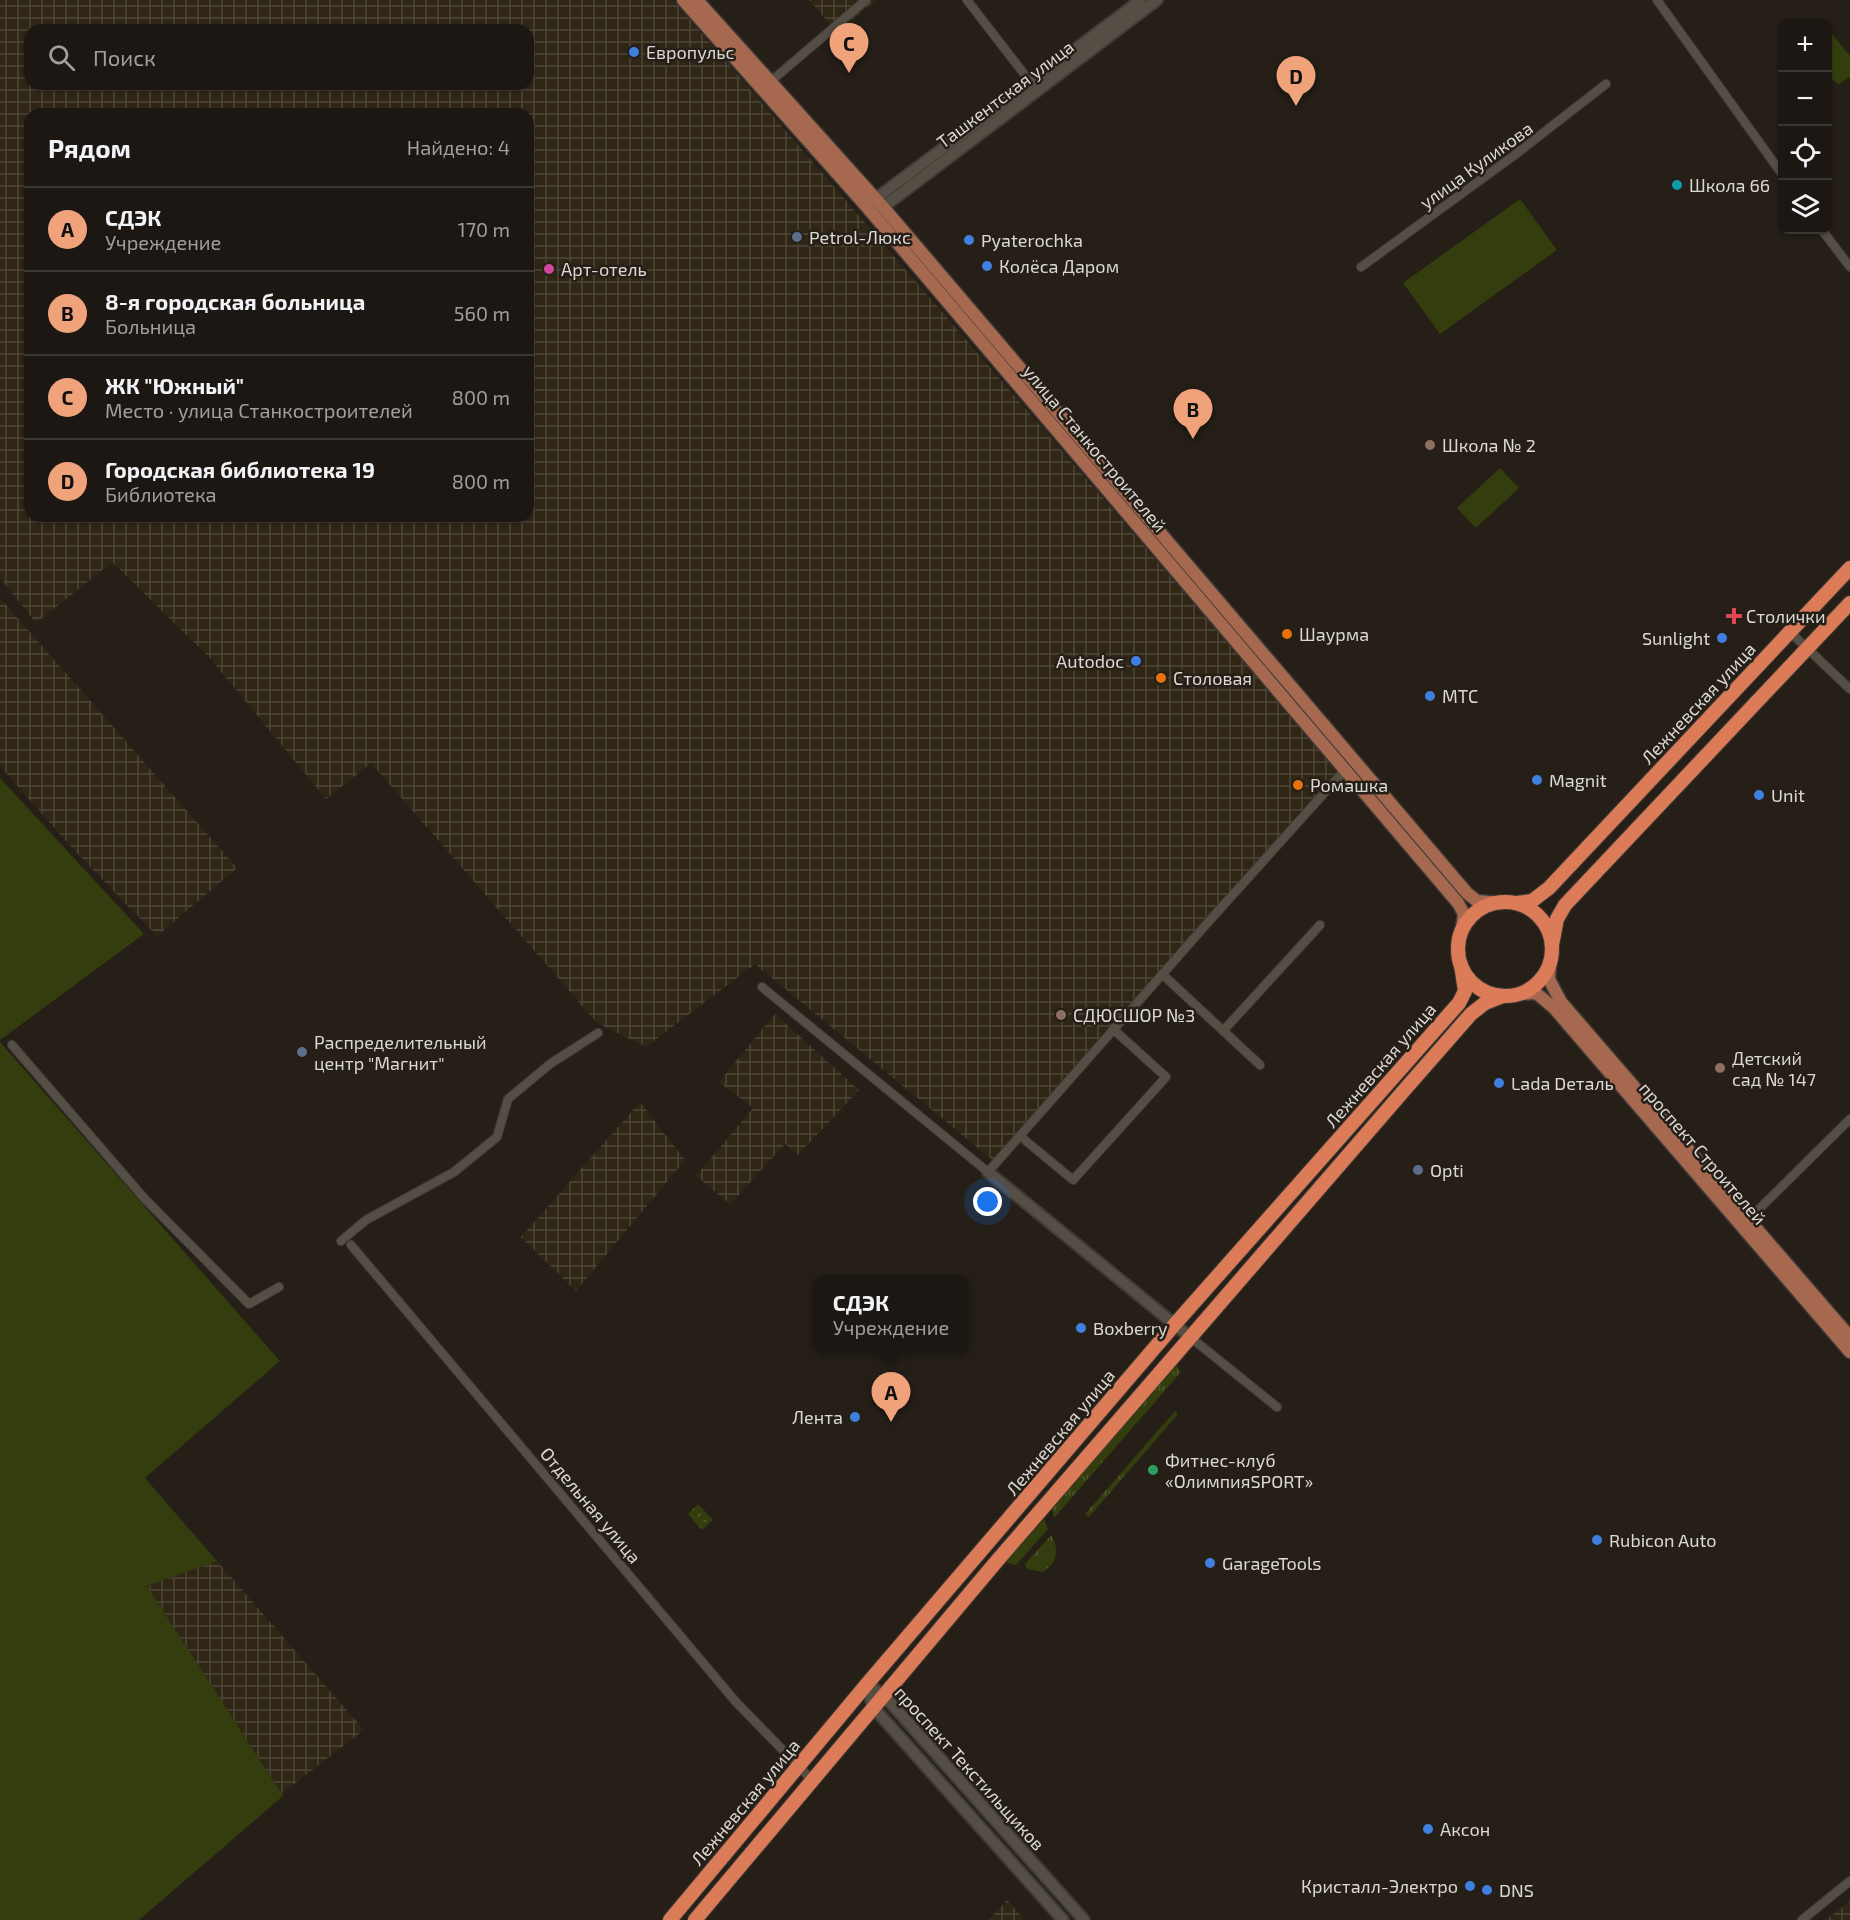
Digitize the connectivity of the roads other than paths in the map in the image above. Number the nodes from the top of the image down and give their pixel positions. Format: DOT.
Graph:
graph roads {
  1 [pos="684,0"];
  2 [pos="697,0"];
  3 [pos="866,0"];
  4 [pos="967,0"];
  5 [pos="1141,0"];
  6 [pos="1157,0"];
  7 [pos="1657,0"];
  8 [pos="1054,72"];
  9 [pos="770,81"];
  10 [pos="1606,84"];
  11 [pos="1034,87"];
  12 [pos="1778,168"];
  13 [pos="874,207"];
  14 [pos="1825,234"];
  15 [pos="1361,267"];
  16 [pos="1850,267"];
  17 [pos="1850,568"];
  18 [pos="1850,603"];
  19 [pos="1790,632"];
  20 [pos="1807,649"];
  21 [pos="1850,689"];
  22 [pos="1345,770"];
  23 [pos="1501,903"];
  24 [pos="1516,903"];
  25 [pos="1320,925"];
  26 [pos="1462,928"];
  27 [pos="1552,945"];
  28 [pos="1550,964"];
  29 [pos="1461,965"];
  30 [pos="1162,974"];
  31 [pos="762,987"];
  32 [pos="1520,994"];
  33 [pos="1503,996"];
  34 [pos="1113,1029"];
  35 [pos="1222,1031"];
  36 [pos="598,1033"];
  37 [pos="12,1045"];
  38 [pos="1260,1065"];
  39 [pos="1850,1119"];
  40 [pos="1020,1136"];
  41 [pos="988,1172"];
  42 [pos="1745,1223"];
  43 [pos="341,1241"];
  44 [pos="351,1245"];
  45 [pos="279,1287"];
  46 [pos="1175,1324"];
  47 [pos="1190,1337"];
  48 [pos="1850,1337"];
  49 [pos="1850,1352"];
  50 [pos="1276,1407"];
  51 [pos="867,1684"];
  52 [pos="883,1695"];
  53 [pos="873,1707"];
  54 [pos="798,1767"];
  55 [pos="812,1780"];
  56 [pos="1850,1881"];
  57 [pos="670,1920"];
  58 [pos="695,1920"];
  59 [pos="1063,1920"];
  60 [pos="1084,1920"];
  61 [pos="1802,1920"];
  1 -- 13 [label="main road, улица Станкостроителей"];
  2 -- 9 [label="main road, улица Станкостроителей"];
  3 -- 9 [label="street"];
  4 -- 11 [label="street"];
  5 -- 8 [label="main road, Ташкентская улица"];
  6 -- 8 [label="main road, Ташкентская улица"];
  7 -- 12 [label="street"];
  8 -- 11 [label="main road, Ташкентская улица"];
  9 -- 13 [label="main road, улица Станкостроителей"];
  10 -- 15 [label="street, улица Куликова"];
  11 -- 13 [label="main road, Ташкентская улица"];
  13 -- 22 [label="main road, улица Станкостроителей"];
  13 -- 23 [label="main road, улица Станкостроителей"];
  14 -- 16 [label="street"];
  17 -- 19 [label="highway, Лежневская улица"];
  18 -- 20 [label="highway"];
  19 -- 20 [label="street"];
  19 -- 24 [label="highway, Лежневская улица"];
  20 -- 21 [label="street"];
  20 -- 27 [label="highway"];
  22 -- 26 [label="main road, улица Станкостроителей"];
  22 -- 30 [label="street"];
  23 -- 24 [label="highway"];
  23 -- 26 [label="highway"];
  24 -- 27 [label="highway"];
  25 -- 35 [label="street"];
  26 -- 29 [label="highway"];
  27 -- 28 [label="highway"];
  28 -- 32 [label="highway"];
  28 -- 42 [label="main road, проспект Строителей"];
  29 -- 33 [label="highway"];
  29 -- 46 [label="highway, Лежневская улица"];
  30 -- 34 [label="street"];
  30 -- 35 [label="street"];
  31 -- 41 [label="street"];
  32 -- 33 [label="highway"];
  32 -- 42 [label="main road, проспект Строителей"];
  33 -- 47 [label="highway, Лежневская улица"];
  34 -- 40 [label="street"];
  34 -- 40 [label="street"];
  35 -- 38 [label="street"];
  36 -- 43 [label="street"];
  37 -- 45 [label="street"];
  39 -- 42 [label="street"];
  40 -- 41 [label="street"];
  41 -- 46 [label="main road"];
  42 -- 48 [label="main road, проспект Строителей"];
  42 -- 49 [label="main road, проспект Строителей"];
  44 -- 54 [label="street, Отдельная улица"];
  46 -- 47 [label="main road"];
  46 -- 51 [label="highway, Лежневская улица"];
  47 -- 50 [label="street"];
  47 -- 52 [label="highway, Лежневская улица"];
  51 -- 52 [label="main road, проспект Текстильщиков"];
  51 -- 53 [label="main road, проспект Текстильщиков"];
  51 -- 54 [label="highway, Лежневская улица"];
  52 -- 53 [label="highway, Лежневская улица"];
  52 -- 60 [label="main road, проспект Текстильщиков"];
  53 -- 55 [label="highway, Лежневская улица"];
  53 -- 59 [label="main road, проспект Текстильщиков"];
  54 -- 55 [label="street, Отдельная улица"];
  54 -- 57 [label="highway, Лежневская улица"];
  55 -- 58 [label="highway, Лежневская улица"];
  56 -- 61 [label="street"];
}
